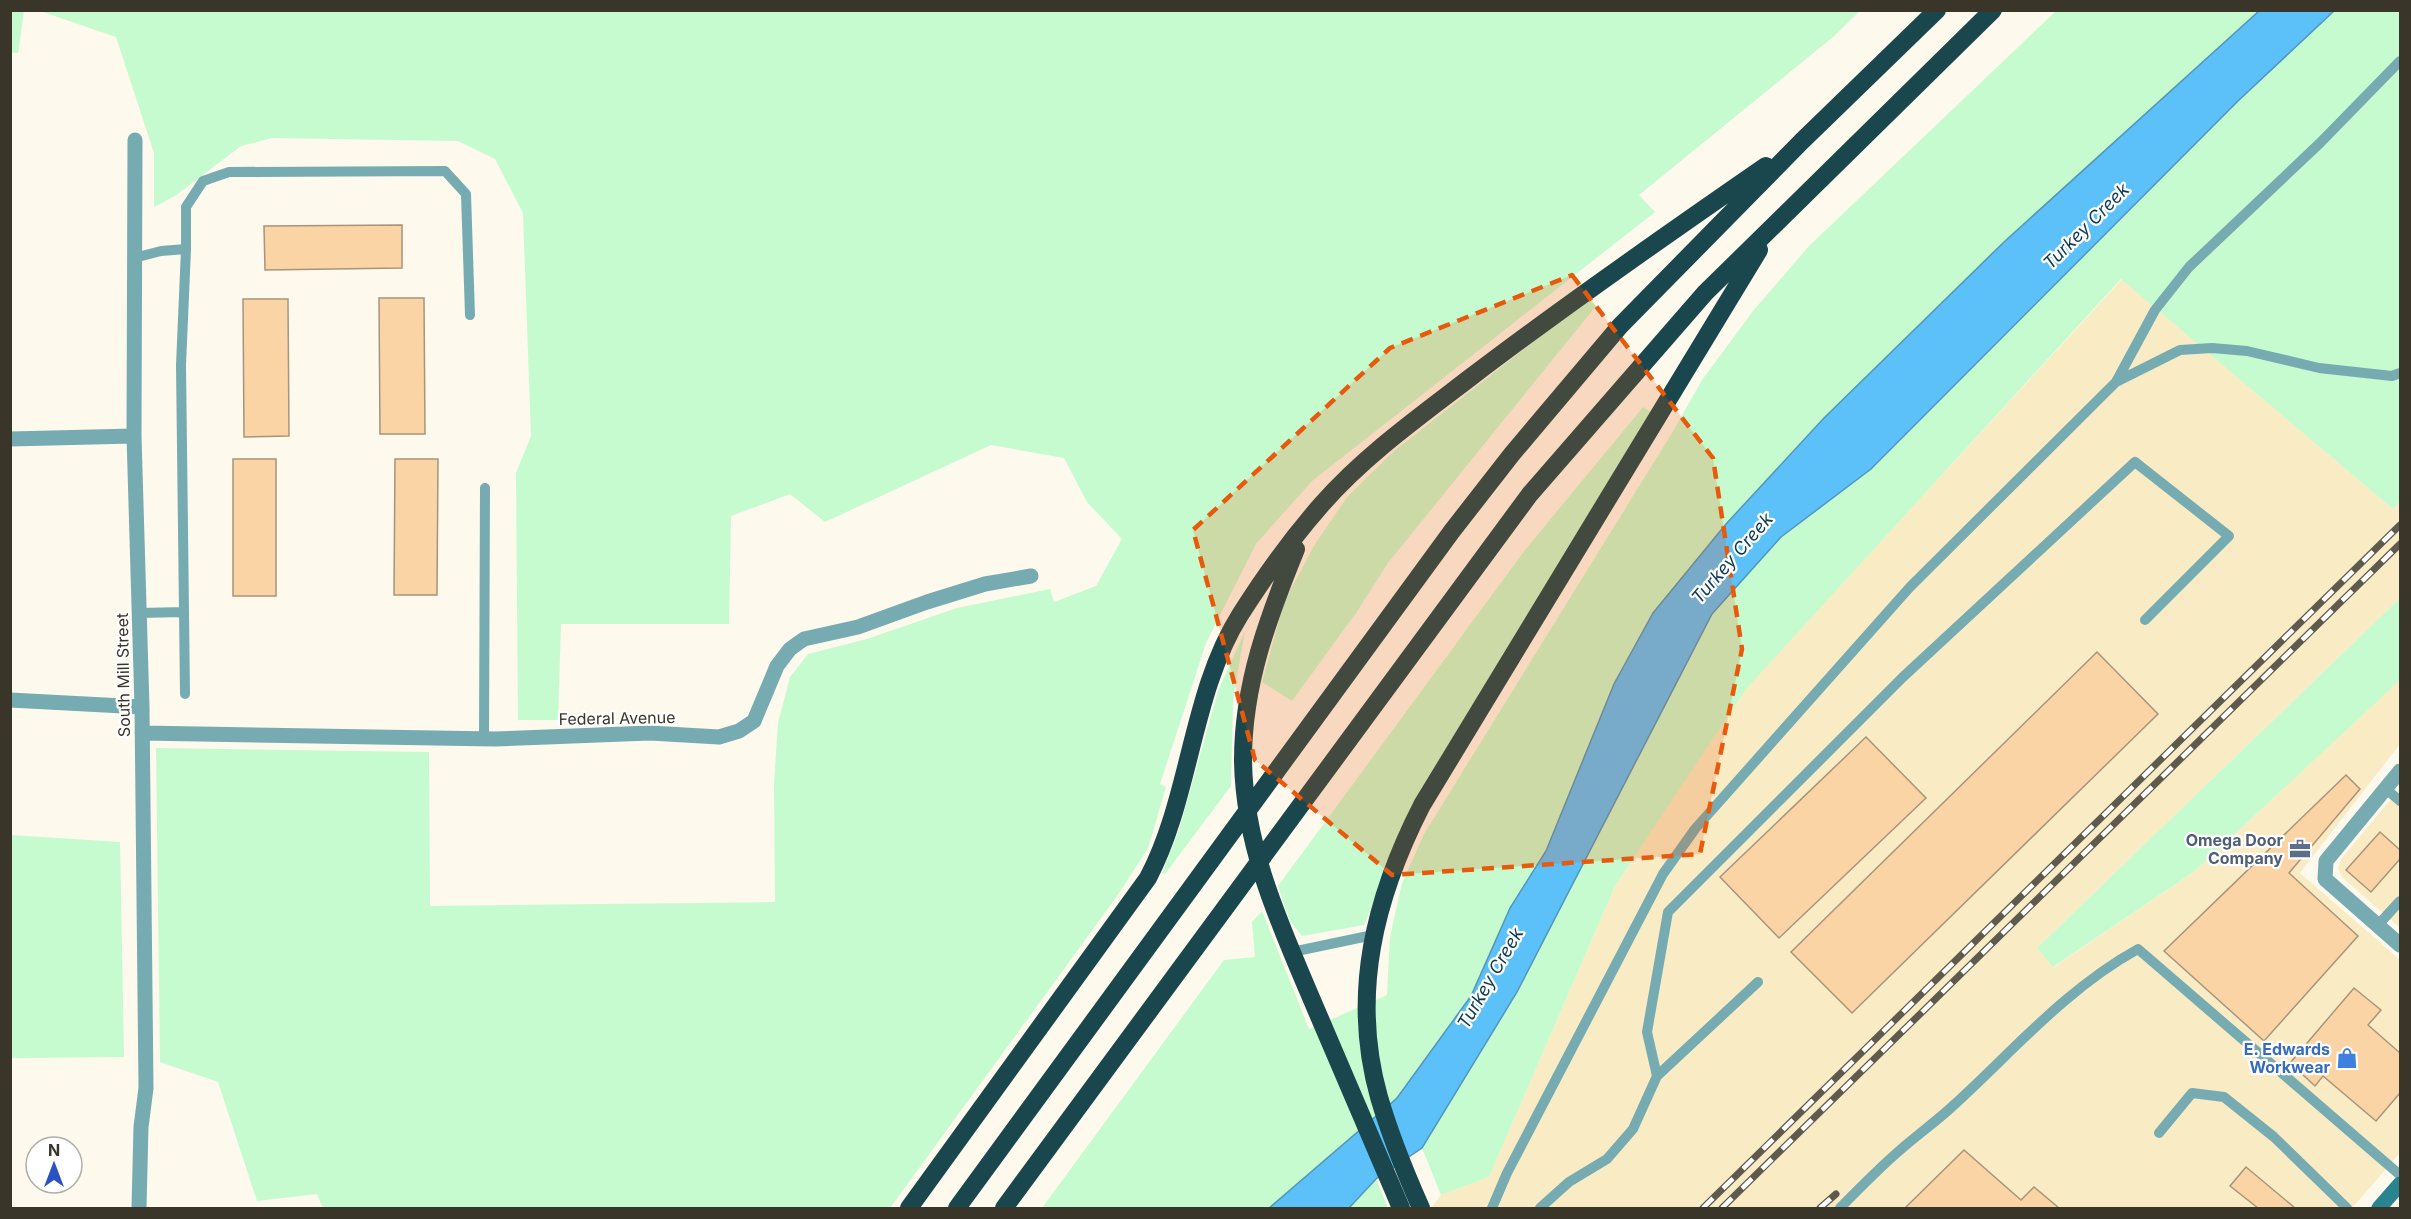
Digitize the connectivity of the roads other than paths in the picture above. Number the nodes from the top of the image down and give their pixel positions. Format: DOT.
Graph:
graph roads {
  1 [pos="1937,10"];
  2 [pos="1993,10"];
  3 [pos="2400,61"];
  4 [pos="135,140"];
  5 [pos="1802,141"];
  6 [pos="1775,223"];
  7 [pos="186,249"];
  8 [pos="134,258"];
  9 [pos="470,315"];
  10 [pos="2400,373"];
  11 [pos="2116,382"];
  12 [pos="134,436"];
  13 [pos="10,439"];
  14 [pos="485,488"];
  15 [pos="1309,520"];
  16 [pos="1031,576"];
  17 [pos="184,612"];
  18 [pos="139,613"];
  19 [pos="2145,620"];
  20 [pos="185,694"];
  21 [pos="10,700"];
  22 [pos="142,707"];
  23 [pos="142,733"];
  24 [pos="484,738"];
  25 [pos="2400,771"];
  26 [pos="2386,789"];
  27 [pos="2400,801"];
  28 [pos="2400,901"];
  29 [pos="2378,925"];
  30 [pos="1373,935"];
  31 [pos="2400,945"];
  32 [pos="1292,952"];
  33 [pos="1758,982"];
  34 [pos="1657,1076"];
  35 [pos="2159,1132"];
  36 [pos="2400,1175"];
  37 [pos="2400,1184"];
  38 [pos="139,1209"];
  39 [pos="909,1209"];
  40 [pos="957,1209"];
  41 [pos="1004,1209"];
  42 [pos="1401,1209"];
  43 [pos="1421,1209"];
  44 [pos="1492,1209"];
  45 [pos="1540,1209"];
  46 [pos="1840,1209"];
  47 [pos="2347,1209"];
  48 [pos="2379,1209"];
  1 -- 5 [label="highway"];
  2 -- 6 [label="highway"];
  3 -- 11 [label="lane"];
  4 -- 8 [label="street, South Mill Street"];
  5 -- 15 [label="highway"];
  5 -- 40 [label="highway"];
  6 -- 30 [label="highway"];
  6 -- 41 [label="highway"];
  7 -- 8 [label="lane"];
  7 -- 9 [label="lane"];
  7 -- 17 [label="lane"];
  8 -- 12 [label="street, South Mill Street"];
  10 -- 11 [label="lane"];
  11 -- 44 [label="lane"];
  12 -- 13 [label="street"];
  12 -- 18 [label="street, South Mill Street"];
  14 -- 24 [label="lane"];
  15 -- 32 [label="highway"];
  15 -- 39 [label="highway"];
  16 -- 24 [label="street, Federal Avenue"];
  17 -- 18 [label="lane"];
  17 -- 20 [label="lane"];
  18 -- 22 [label="street, South Mill Street"];
  19 -- 34 [label="lane"];
  21 -- 22 [label="street"];
  22 -- 23 [label="street, South Mill Street"];
  23 -- 24 [label="street, Federal Avenue"];
  23 -- 38 [label="street, South Mill Street"];
  25 -- 26 [label="street"];
  26 -- 27 [label="lane"];
  26 -- 29 [label="street"];
  28 -- 29 [label="lane"];
  29 -- 31 [label="street"];
  30 -- 32 [label="lane"];
  30 -- 43 [label="highway"];
  32 -- 42 [label="highway"];
  33 -- 34 [label="lane"];
  34 -- 45 [label="lane"];
  35 -- 47 [label="lane"];
  36 -- 46 [label="lane"];
  37 -- 48 [label="main road"];
}
